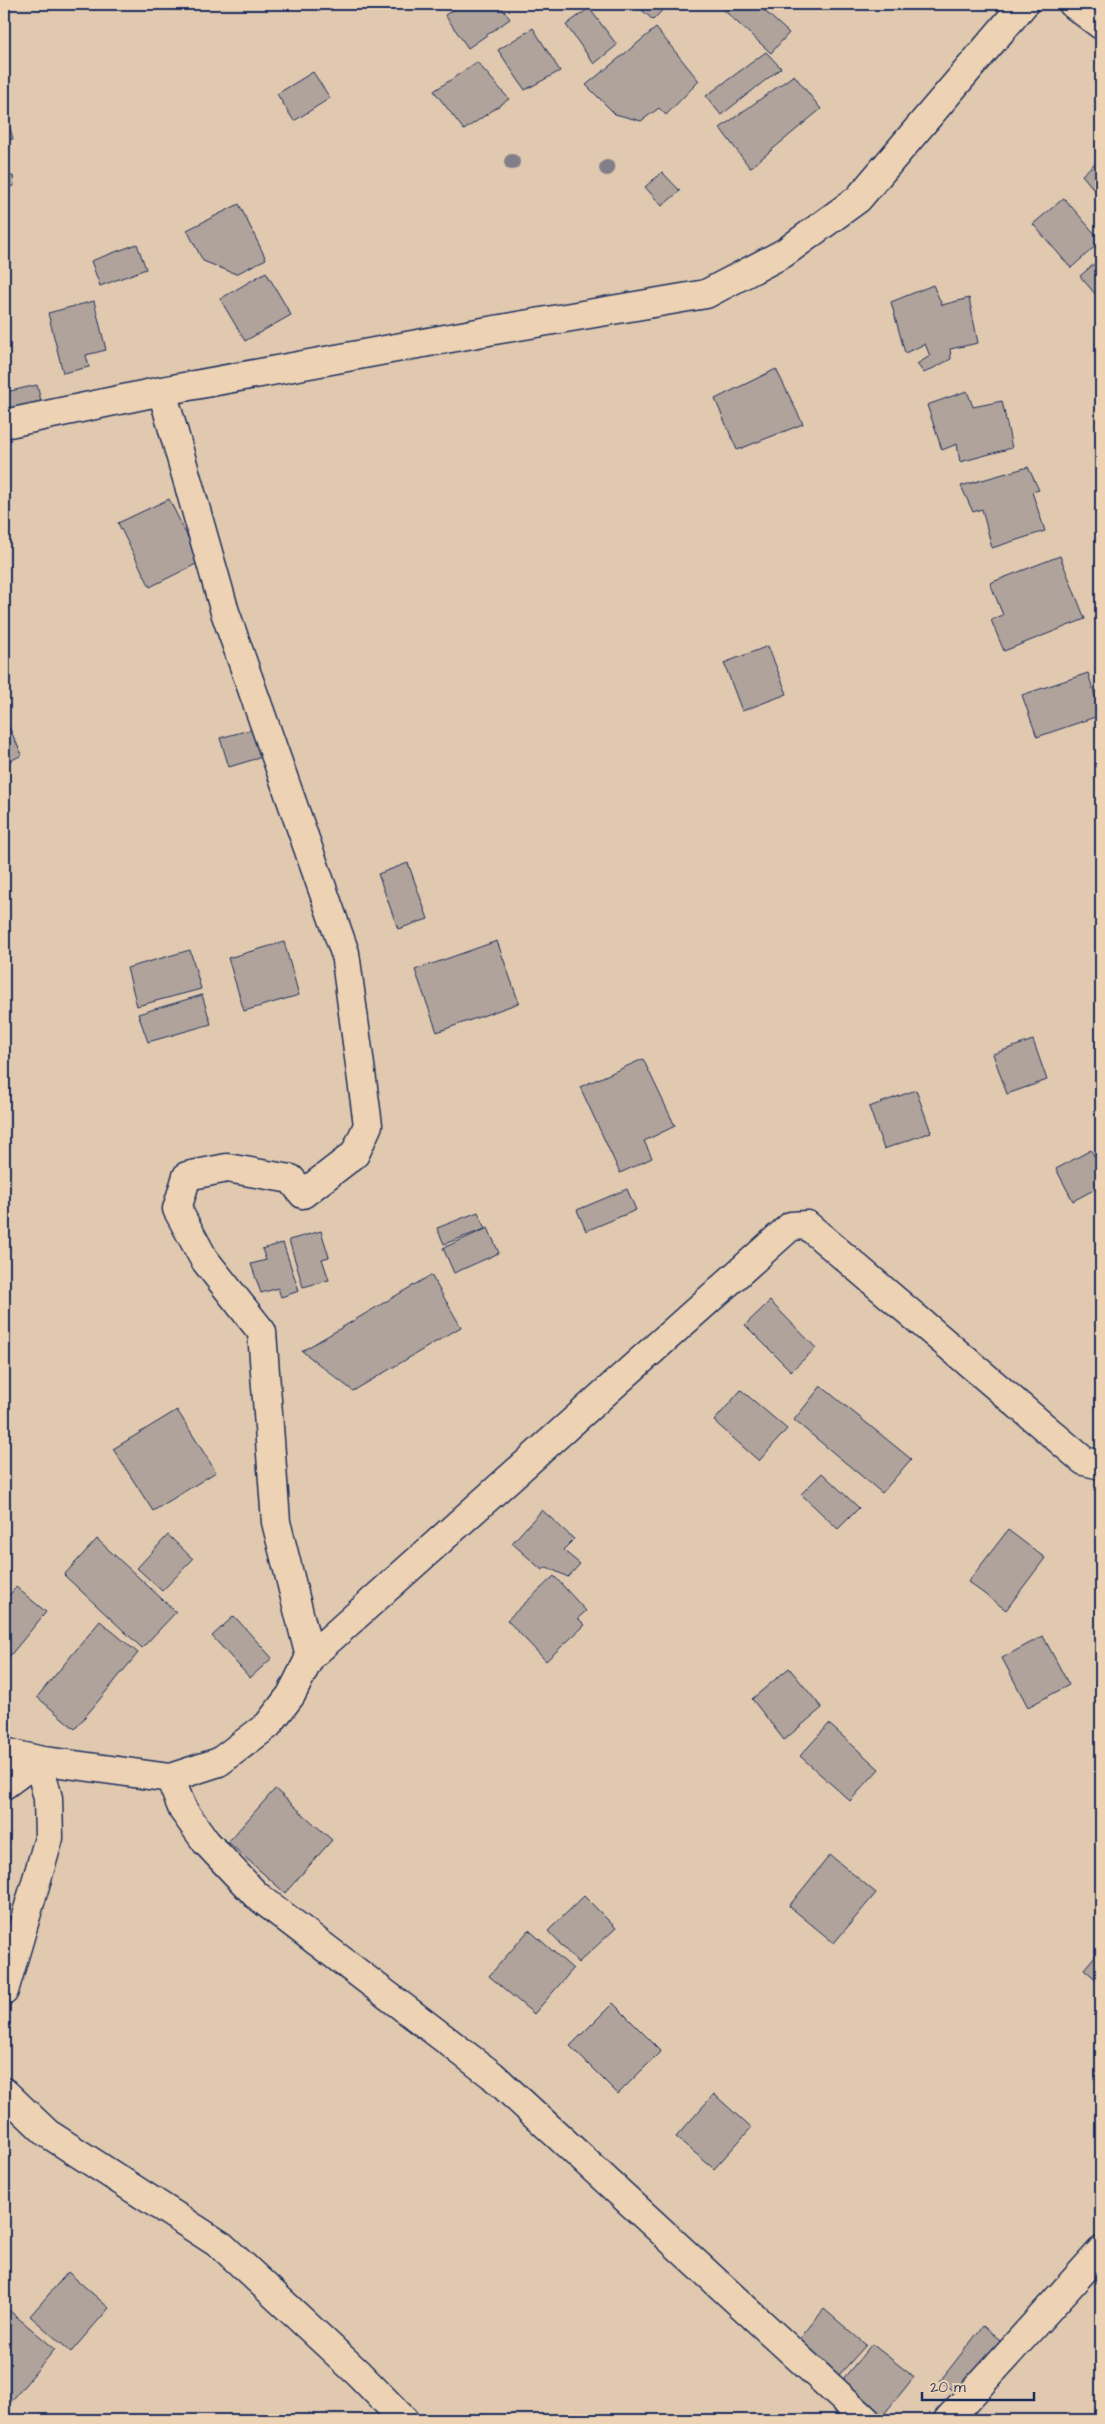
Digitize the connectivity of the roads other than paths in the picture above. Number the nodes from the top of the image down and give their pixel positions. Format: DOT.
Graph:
graph roads {
  1 [pos="1024,4"];
  2 [pos="1073,4"];
  3 [pos="1101,25"];
  4 [pos="162,391"];
  5 [pos="4,424"];
  6 [pos="1101,1465"];
  7 [pos="310,1657"];
  8 [pos="4,1752"];
  9 [pos="38,1760"];
  10 [pos="170,1778"];
  11 [pos="4,1785"];
  12 [pos="4,1990"];
  13 [pos="4,2092"];
  14 [pos="1101,2251"];
  15 [pos="404,2420"];
  16 [pos="866,2420"];
  17 [pos="948,2420"];
  1 -- 4 [label="street"];
  2 -- 3 [label="street"];
  4 -- 5 [label="street"];
  4 -- 7 [label="street"];
  6 -- 7 [label="street"];
  7 -- 10 [label="street"];
  8 -- 9 [label="street"];
  9 -- 10 [label="street"];
  9 -- 11 [label="street"];
  9 -- 12 [label="street"];
  10 -- 16 [label="street"];
  13 -- 15 [label="street"];
  14 -- 17 [label="street"];
}
